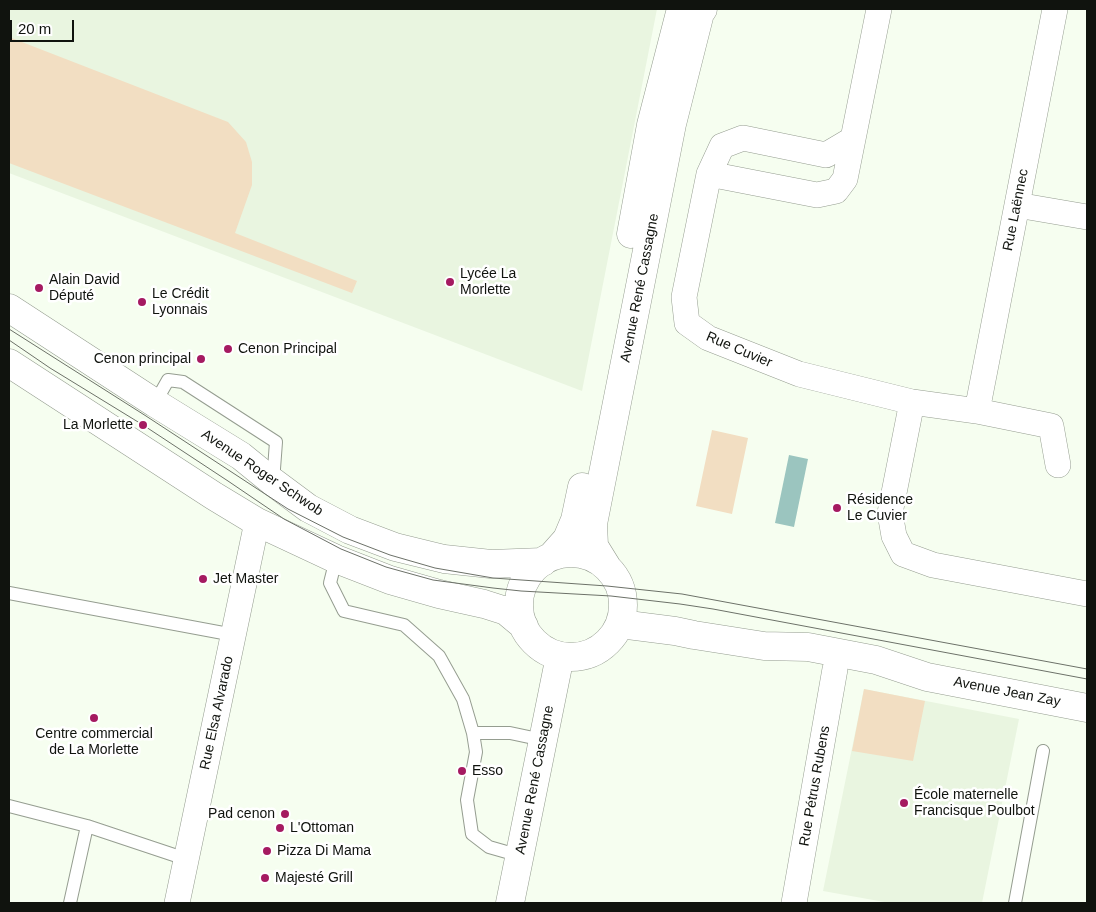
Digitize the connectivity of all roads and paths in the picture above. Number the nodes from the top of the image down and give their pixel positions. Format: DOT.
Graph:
graph roads {
  1 [pos="681,9"];
  2 [pos="703,9"];
  3 [pos="879,9"];
  4 [pos="1055,9"];
  5 [pos="853,139"];
  6 [pos="708,174"];
  7 [pos="1017,205"];
  8 [pos="1087,217"];
  9 [pos="9,308"];
  10 [pos="9,363"];
  11 [pos="912,402"];
  12 [pos="977,411"];
  13 [pos="1058,465"];
  14 [pos="257,522"];
  15 [pos="336,559"];
  16 [pos="547,560"];
  17 [pos="607,567"];
  18 [pos="9,593"];
  19 [pos="1087,594"];
  20 [pos="620,624"];
  21 [pos="524,626"];
  22 [pos="234,635"];
  23 [pos="764,646"];
  24 [pos="560,656"];
  25 [pos="835,669"];
  26 [pos="928,677"];
  27 [pos="1087,708"];
  28 [pos="473,733"];
  29 [pos="543,740"];
  30 [pos="1042,751"];
  31 [pos="9,806"];
  32 [pos="87,826"];
  33 [pos="520,853"];
  34 [pos="186,859"];
  35 [pos="70,903"];
  36 [pos="176,903"];
  37 [pos="510,903"];
  38 [pos="794,903"];
  39 [pos="1015,903"];
  1 -- 16 [label="street, Avenue René Cassagne"];
  2 -- 17 [label="street, Avenue René Cassagne"];
  3 -- 5 [label="street"];
  4 -- 7 [label="street, Rue Laënnec"];
  5 -- 6 [label="street, Rue Cuvier"];
  5 -- 6 [label="street"];
  6 -- 11 [label="street, Rue Cuvier"];
  7 -- 8 [label="street"];
  7 -- 12 [label="street, Rue Laënnec"];
  9 -- 16 [label="street, Avenue Roger Schwob"];
  10 -- 14 [label="street"];
  11 -- 12 [label="street, Rue Cuvier"];
  11 -- 19 [label="street"];
  12 -- 13 [label="street, Rue Cuvier"];
  14 -- 15 [label="street"];
  14 -- 22 [label="street, Rue Elsa Alvarado"];
  15 -- 21 [label="street"];
  15 -- 28 [label="lane"];
  16 -- 17 [label="street"];
  16 -- 21 [label="street"];
  17 -- 20 [label="street"];
  18 -- 22 [label="lane"];
  20 -- 23 [label="street, Avenue Jean Zay"];
  20 -- 24 [label="street"];
  21 -- 24 [label="street"];
  22 -- 34 [label="street, Rue Elsa Alvarado"];
  23 -- 25 [label="street, Avenue Jean Zay"];
  23 -- 26 [label="street, Avenue Jean Zay"];
  24 -- 29 [label="street, Avenue René Cassagne"];
  25 -- 26 [label="street, Avenue Jean Zay"];
  25 -- 38 [label="street, Rue Pétrus Rubens"];
  26 -- 27 [label="street, Avenue Jean Zay"];
  28 -- 29 [label="lane"];
  28 -- 33 [label="lane"];
  29 -- 33 [label="street, Avenue René Cassagne"];
  30 -- 39 [label="lane"];
  31 -- 32 [label="lane"];
  32 -- 34 [label="lane"];
  32 -- 35 [label="lane"];
  33 -- 37 [label="street, Avenue René Cassagne"];
  34 -- 36 [label="street, Rue Elsa Alvarado"];
}
